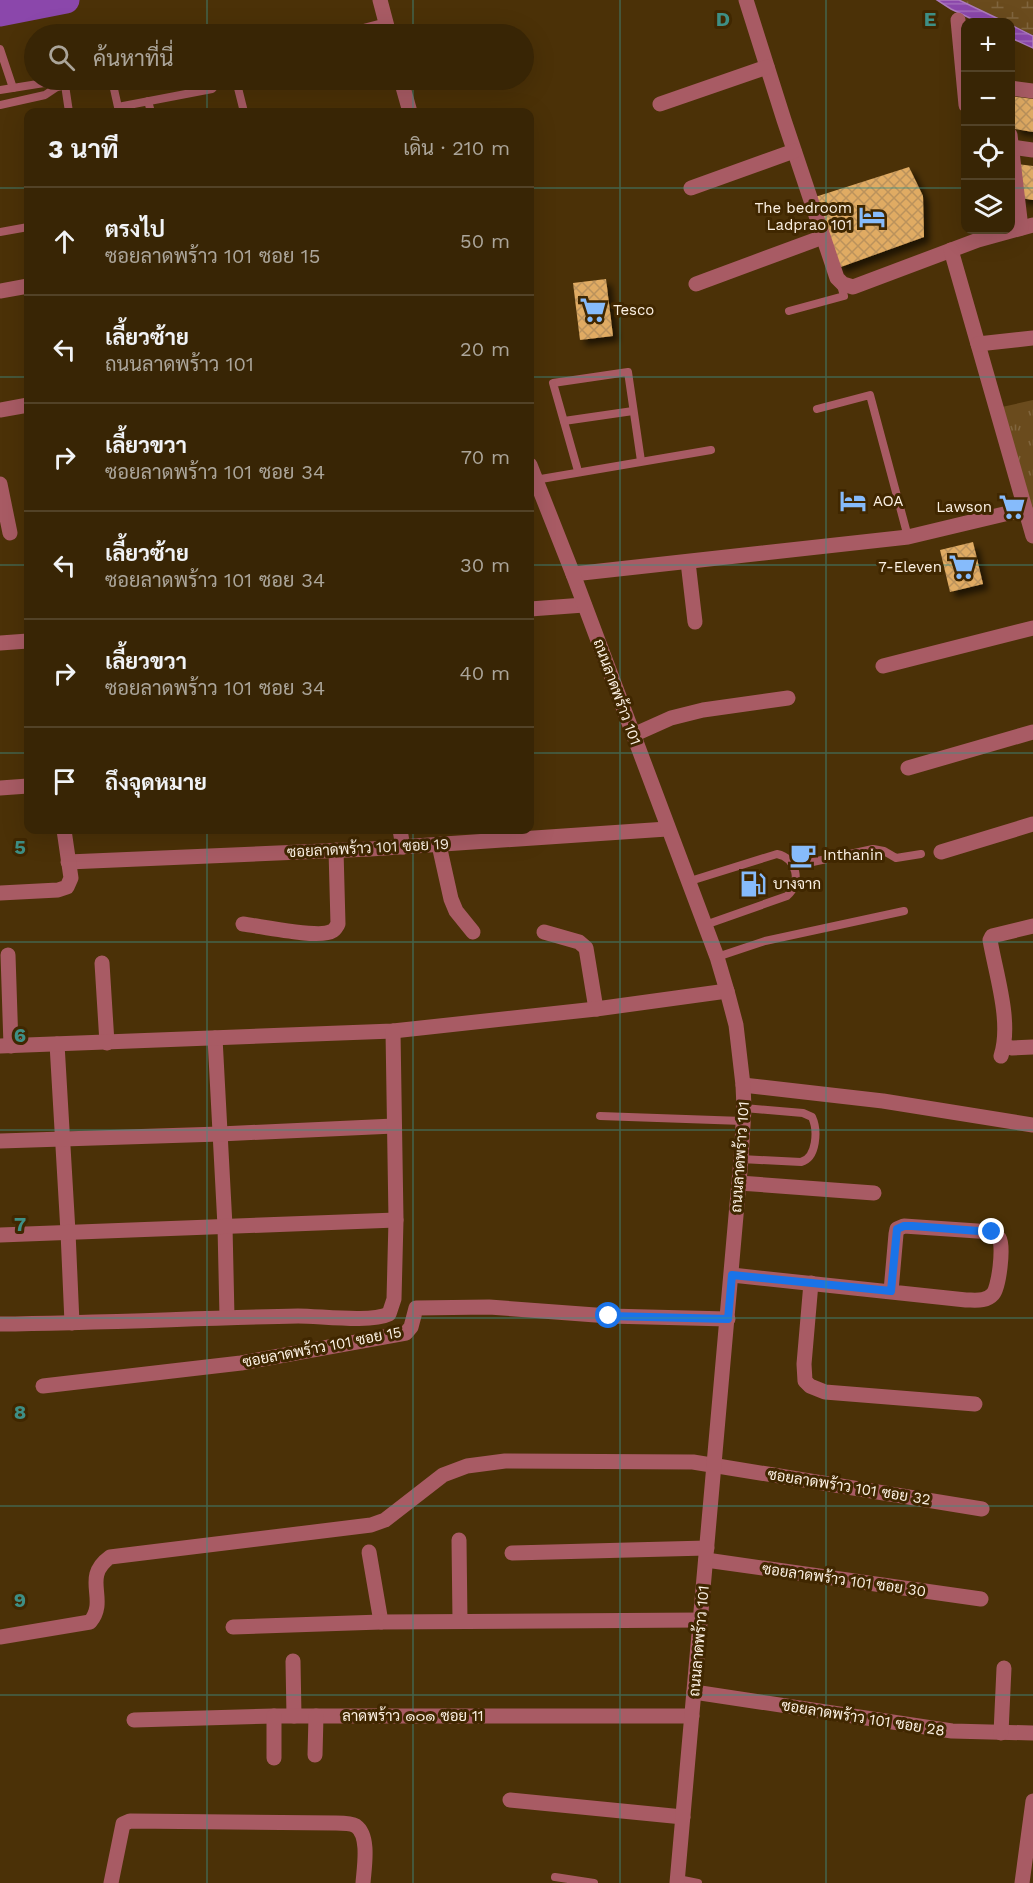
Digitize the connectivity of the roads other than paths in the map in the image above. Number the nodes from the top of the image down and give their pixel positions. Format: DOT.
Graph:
graph roads {
  1 [pos="380,0"];
  2 [pos="746,0"];
  3 [pos="958,20"];
  4 [pos="387,24"];
  5 [pos="0,49"];
  6 [pos="767,67"];
  7 [pos="963,72"];
  8 [pos="24,86"];
  9 [pos="13,88"];
  10 [pos="1015,89"];
  11 [pos="0,90"];
  12 [pos="54,90"];
  13 [pos="62,90"];
  14 [pos="114,90"];
  15 [pos="207,90"];
  16 [pos="238,90"];
  17 [pos="404,90"];
  18 [pos="1033,91"];
  19 [pos="148,101"];
  20 [pos="660,104"];
  21 [pos="0,105"];
  22 [pos="68,108"];
  23 [pos="149,108"];
  24 [pos="243,108"];
  25 [pos="409,108"];
  26 [pos="1015,143"];
  27 [pos="1033,150"];
  28 [pos="794,151"];
  29 [pos="1015,162"];
  30 [pos="691,188"];
  31 [pos="1027,226"];
  32 [pos="24,228"];
  33 [pos="0,232"];
  34 [pos="977,235"];
  35 [pos="823,237"];
  36 [pos="951,250"];
  37 [pos="840,280"];
  38 [pos="696,284"];
  39 [pos="24,287"];
  40 [pos="0,291"];
  41 [pos="789,311"];
  42 [pos="1033,338"];
  43 [pos="978,344"];
  44 [pos="24,406"];
  45 [pos="817,409"];
  46 [pos="0,410"];
  47 [pos="633,411"];
  48 [pos="564,421"];
  49 [pos="711,450"];
  50 [pos="640,461"];
  51 [pos="578,471"];
  52 [pos="534,472"];
  53 [pos="534,477"];
  54 [pos="0,484"];
  55 [pos="1025,509"];
  56 [pos="10,533"];
  57 [pos="1033,536"];
  58 [pos="908,537"];
  59 [pos="688,562"];
  60 [pos="573,574"];
  61 [pos="584,604"];
  62 [pos="534,609"];
  63 [pos="695,622"];
  64 [pos="1033,628"];
  65 [pos="24,641"];
  66 [pos="0,643"];
  67 [pos="884,666"];
  68 [pos="788,698"];
  69 [pos="1033,732"];
  70 [pos="633,735"];
  71 [pos="908,768"];
  72 [pos="24,786"];
  73 [pos="0,788"];
  74 [pos="1033,824"];
  75 [pos="667,829"];
  76 [pos="64,834"];
  77 [pos="401,834"];
  78 [pos="439,844"];
  79 [pos="403,847"];
  80 [pos="336,850"];
  81 [pos="941,852"];
  82 [pos="921,854"];
  83 [pos="68,862"];
  84 [pos="794,866"];
  85 [pos="687,882"];
  86 [pos="0,893"];
  87 [pos="904,911"];
  88 [pos="243,924"];
  89 [pos="703,926"];
  90 [pos="1033,926"];
  91 [pos="473,932"];
  92 [pos="544,932"];
  93 [pos="8,955"];
  94 [pos="717,957"];
  95 [pos="102,963"];
  96 [pos="727,991"];
  97 [pos="596,1009"];
  98 [pos="393,1031"];
  99 [pos="215,1038"];
  100 [pos="107,1042"];
  101 [pos="57,1044"];
  102 [pos="6,1046"];
  103 [pos="1033,1047"];
  104 [pos="743,1085"];
  105 [pos="744,1114"];
  106 [pos="600,1116"];
  107 [pos="1033,1125"];
  108 [pos="394,1126"];
  109 [pos="220,1134"];
  110 [pos="63,1139"];
  111 [pos="0,1141"];
  112 [pos="741,1159"];
  113 [pos="739,1183"];
  114 [pos="874,1193"];
  115 [pos="396,1220"];
  116 [pos="225,1226"];
  117 [pos="69,1232"];
  118 [pos="0,1234"];
  119 [pos="732,1275"];
  120 [pos="811,1283"];
  121 [pos="891,1291"];
  122 [pos="227,1317"];
  123 [pos="728,1319"];
  124 [pos="72,1323"];
  125 [pos="0,1324"];
  126 [pos="43,1386"];
  127 [pos="975,1404"];
  128 [pos="715,1465"];
  129 [pos="982,1509"];
  130 [pos="459,1540"];
  131 [pos="369,1552"];
  132 [pos="512,1552"];
  133 [pos="707,1554"];
  134 [pos="981,1599"];
  135 [pos="701,1620"];
  136 [pos="460,1621"];
  137 [pos="381,1622"];
  138 [pos="233,1627"];
  139 [pos="0,1637"];
  140 [pos="293,1661"];
  141 [pos="1004,1668"];
  142 [pos="694,1692"];
  143 [pos="274,1716"];
  144 [pos="294,1716"];
  145 [pos="316,1716"];
  146 [pos="692,1716"];
  147 [pos="134,1720"];
  148 [pos="1001,1732"];
  149 [pos="1033,1733"];
  150 [pos="315,1755"];
  151 [pos="273,1758"];
  152 [pos="510,1800"];
  153 [pos="1033,1801"];
  154 [pos="683,1817"];
  155 [pos="555,1877"];
  156 [pos="677,1881"];
  157 [pos="111,1883"];
  158 [pos="363,1883"];
  159 [pos="594,1883"];
  160 [pos="698,1883"];
  161 [pos="1022,1883"];
  1 -- 4 [label="street"];
  2 -- 6 [label="street"];
  3 -- 7 [label="street"];
  5 -- 9 [label="lane"];
  6 -- 20 [label="street"];
  6 -- 28 [label="street"];
  8 -- 9 [label="lane"];
  9 -- 11 [label="lane"];
  10 -- 18 [label="street"];
  12 -- 21 [label="lane"];
  13 -- 22 [label="lane"];
  14 -- 19 [label="lane"];
  15 -- 19 [label="lane"];
  16 -- 24 [label="lane"];
  17 -- 25 [label="street"];
  19 -- 23 [label="lane"];
  26 -- 27 [label="street"];
  28 -- 30 [label="street"];
  28 -- 35 [label="street"];
  29 -- 31 [label="street"];
  31 -- 34 [label="street"];
  32 -- 33 [label="lane"];
  34 -- 36 [label="street"];
  35 -- 37 [label="street"];
  35 -- 38 [label="street"];
  36 -- 37 [label="street"];
  36 -- 43 [label="street"];
  37 -- 41 [label="lane"];
  39 -- 40 [label="street"];
  42 -- 43 [label="street"];
  43 -- 55 [label="street"];
  44 -- 46 [label="street"];
  45 -- 58 [label="lane"];
  47 -- 48 [label="lane"];
  47 -- 48 [label="lane"];
  47 -- 50 [label="lane"];
  48 -- 51 [label="lane"];
  49 -- 50 [label="lane"];
  50 -- 51 [label="lane"];
  51 -- 52 [label="lane"];
  53 -- 60 [label="street, ถนนลาดพร้าว 101"];
  54 -- 56 [label="street"];
  55 -- 57 [label="street"];
  55 -- 58 [label="street"];
  58 -- 59 [label="street"];
  59 -- 60 [label="street"];
  59 -- 63 [label="street"];
  60 -- 61 [label="street, ถนนลาดพร้าว 101"];
  61 -- 62 [label="street"];
  61 -- 70 [label="street, ถนนลาดพร้าว 101"];
  64 -- 67 [label="street"];
  65 -- 66 [label="street"];
  68 -- 70 [label="street"];
  69 -- 71 [label="street"];
  70 -- 75 [label="street, ถนนลาดพร้าว 101"];
  72 -- 73 [label="street"];
  74 -- 81 [label="street"];
  75 -- 78 [label="street, ซอยลาดพร้าว 101 ซอย 19"];
  75 -- 85 [label="street, ถนนลาดพร้าว 101"];
  76 -- 83 [label="street"];
  77 -- 79 [label="street"];
  78 -- 79 [label="street, ซอยลาดพร้าว 101 ซอย 19"];
  78 -- 91 [label="street"];
  79 -- 80 [label="street, ซอยลาดพร้าว 101 ซอย 19"];
  80 -- 83 [label="street, ซอยลาดพร้าว 101 ซอย 19"];
  80 -- 88 [label="street"];
  82 -- 84 [label="lane"];
  83 -- 86 [label="street"];
  84 -- 85 [label="lane"];
  84 -- 89 [label="lane"];
  85 -- 89 [label="street, ถนนลาดพร้าว 101"];
  87 -- 94 [label="lane"];
  89 -- 94 [label="street, ถนนลาดพร้าว 101"];
  90 -- 103 [label="street"];
  92 -- 97 [label="street"];
  93 -- 102 [label="street"];
  94 -- 96 [label="street, ถนนลาดพร้าว 101"];
  95 -- 100 [label="street"];
  96 -- 97 [label="street"];
  96 -- 104 [label="street, ถนนลาดพร้าว 101"];
  97 -- 98 [label="street"];
  98 -- 99 [label="street"];
  98 -- 108 [label="street"];
  99 -- 100 [label="street"];
  99 -- 109 [label="street"];
  100 -- 101 [label="street"];
  101 -- 102 [label="street"];
  101 -- 110 [label="street"];
  104 -- 105 [label="street, ถนนลาดพร้าว 101"];
  104 -- 107 [label="street"];
  105 -- 106 [label="lane"];
  105 -- 112 [label="street, ถนนลาดพร้าว 101"];
  105 -- 112 [label="lane"];
  108 -- 109 [label="street"];
  108 -- 115 [label="street"];
  109 -- 110 [label="street"];
  109 -- 116 [label="street"];
  110 -- 111 [label="street"];
  110 -- 117 [label="street"];
  112 -- 113 [label="street, ถนนลาดพร้าว 101"];
  113 -- 114 [label="street"];
  113 -- 119 [label="street, ถนนลาดพร้าว 101"];
  115 -- 116 [label="street"];
  115 -- 122 [label="street"];
  116 -- 117 [label="street"];
  116 -- 122 [label="street"];
  117 -- 118 [label="street"];
  117 -- 124 [label="street"];
  119 -- 120 [label="street"];
  119 -- 123 [label="street, ถนนลาดพร้าว 101"];
  120 -- 121 [label="street"];
  120 -- 127 [label="street"];
  121 -- 121 [label="street"];
  122 -- 124 [label="street"];
  123 -- 126 [label="street, ซอยลาดพร้าว 101 ซอย 15"];
  123 -- 128 [label="street, ถนนลาดพร้าว 101"];
  124 -- 125 [label="street"];
  128 -- 129 [label="street, ซอยลาดพร้าว 101 ซอย 32"];
  128 -- 133 [label="street, ถนนลาดพร้าว 101"];
  128 -- 139 [label="street, ซอยลาดพร้าว 101 ซอย 32"];
  130 -- 136 [label="street"];
  131 -- 137 [label="street"];
  132 -- 133 [label="street, ซอยลาดพร้าว 101 ซอย 30"];
  133 -- 134 [label="street, ซอยลาดพร้าว 101 ซอย 30"];
  133 -- 135 [label="street, ถนนลาดพร้าว 101"];
  135 -- 136 [label="street"];
  135 -- 142 [label="street, ถนนลาดพร้าว 101"];
  136 -- 137 [label="street"];
  137 -- 138 [label="street"];
  140 -- 144 [label="street"];
  141 -- 148 [label="street"];
  142 -- 146 [label="street, ถนนลาดพร้าว 101"];
  142 -- 148 [label="street, ซอยลาดพร้าว 101 ซอย 28"];
  143 -- 144 [label="street, ลาดพร้าว ๑๐๑ ซอย 11"];
  143 -- 147 [label="street, ลาดพร้าว ๑๐๑ ซอย 11"];
  143 -- 151 [label="street"];
  144 -- 145 [label="street, ลาดพร้าว ๑๐๑ ซอย 11"];
  145 -- 146 [label="street, ลาดพร้าว ๑๐๑ ซอย 11"];
  145 -- 150 [label="street"];
  146 -- 154 [label="street, ถนนลาดพร้าว 101"];
  148 -- 149 [label="street, ซอยลาดพร้าว 101 ซอย 28"];
  152 -- 154 [label="street"];
  153 -- 161 [label="street"];
  154 -- 156 [label="street, ถนนลาดพร้าว 101"];
  155 -- 159 [label="lane"];
  156 -- 160 [label="lane"];
  157 -- 158 [label="street"];
}
